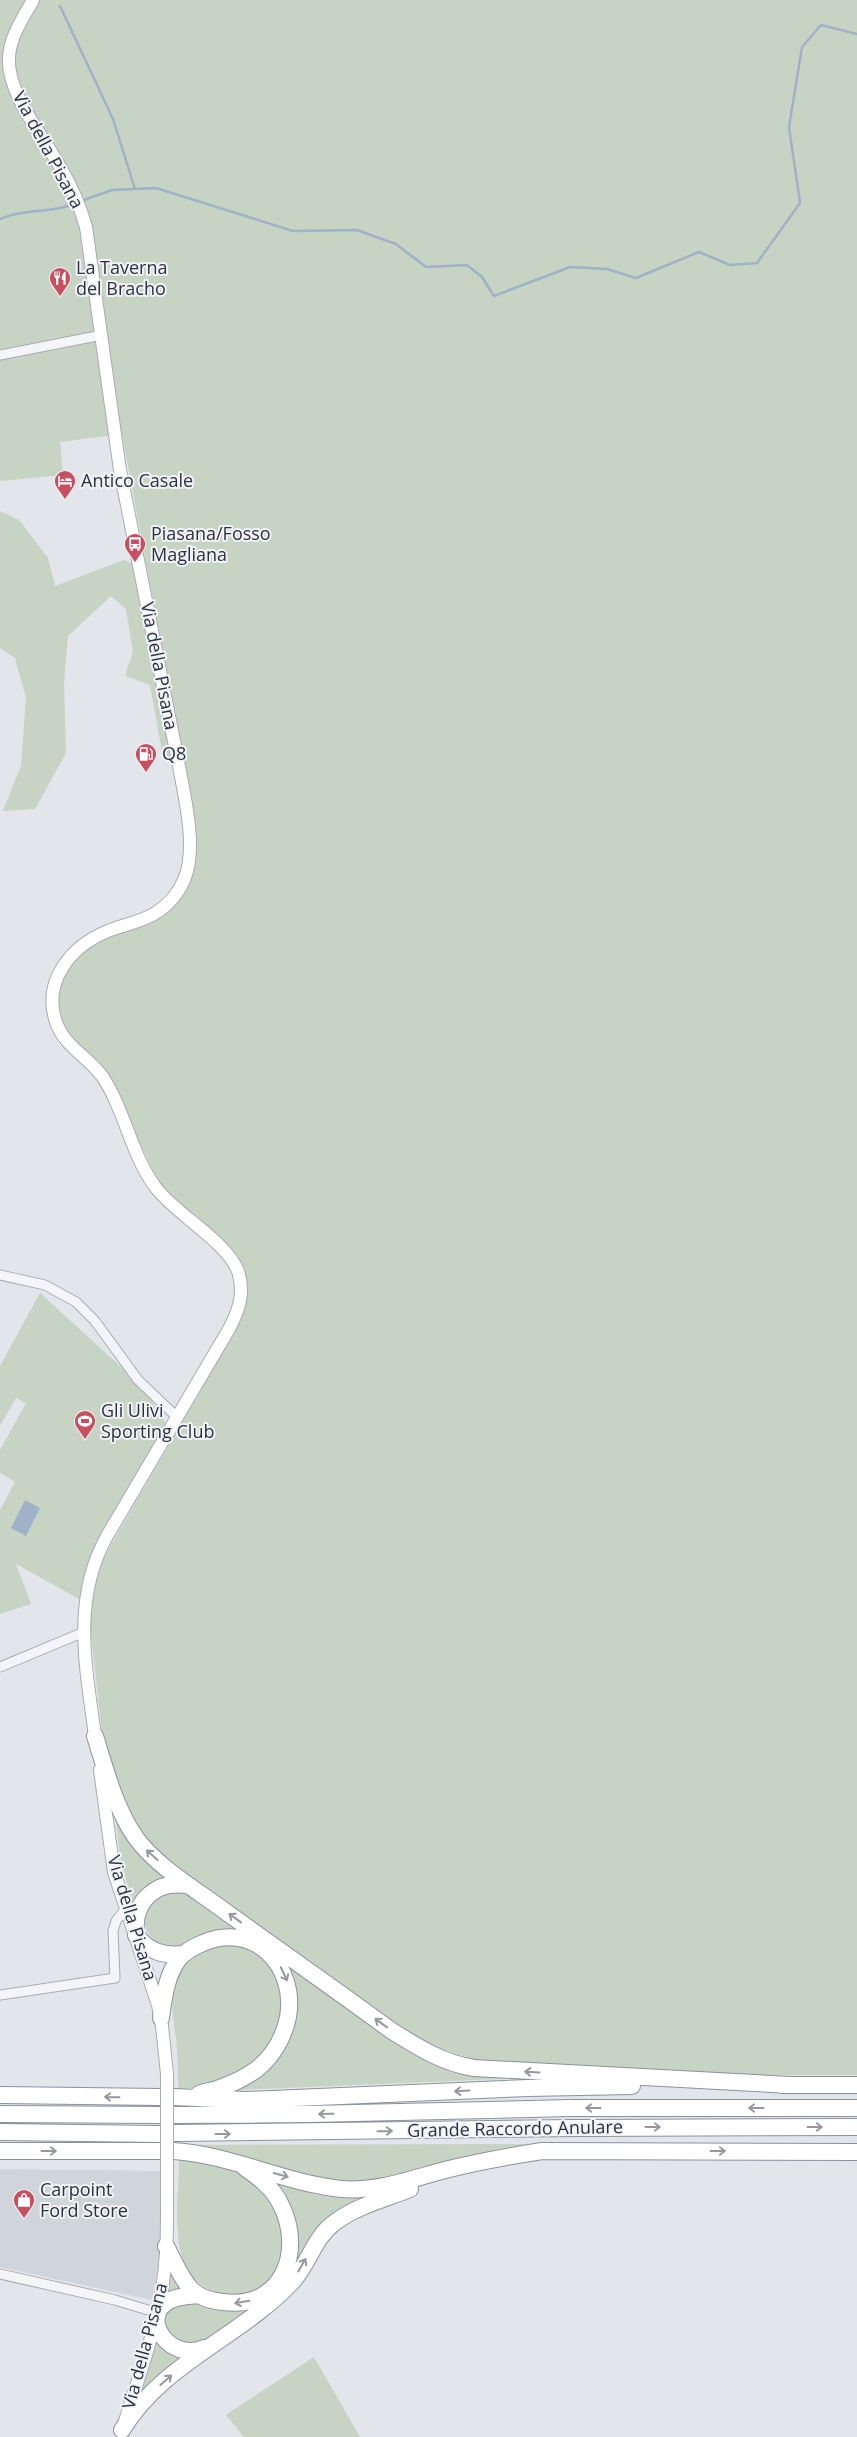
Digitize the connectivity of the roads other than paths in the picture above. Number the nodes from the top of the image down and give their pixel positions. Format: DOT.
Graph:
graph roads {
  1 [pos="33,0"];
  2 [pos="13,37"];
  3 [pos="0,47"];
  4 [pos="102,335"];
  5 [pos="0,355"];
  6 [pos="0,1275"];
  7 [pos="178,1418"];
  8 [pos="84,1632"];
  9 [pos="0,1667"];
  10 [pos="95,1736"];
  11 [pos="190,1886"];
  12 [pos="126,1908"];
  13 [pos="136,1935"];
  14 [pos="184,1954"];
  15 [pos="0,1995"];
  16 [pos="161,2018"];
  17 [pos="790,2084"];
  18 [pos="857,2085"];
  19 [pos="0,2095"];
  20 [pos="192,2097"];
  21 [pos="857,2108"];
  22 [pos="0,2114"];
  23 [pos="857,2127"];
  24 [pos="0,2132"];
  25 [pos="0,2151"];
  26 [pos="857,2152"];
  27 [pos="512,2155"];
  28 [pos="235,2161"];
  29 [pos="166,2246"];
  30 [pos="0,2274"];
  31 [pos="199,2295"];
  32 [pos="158,2313"];
  33 [pos="210,2346"];
  34 [pos="121,2433"];
  1 -- 2 [label="main road, Via della Pisana"];
  2 -- 3 [label="main road"];
  2 -- 4 [label="main road, Via della Pisana"];
  4 -- 5 [label="street"];
  4 -- 7 [label="main road, Via della Pisana"];
  6 -- 7 [label="street"];
  7 -- 8 [label="main road, Via della Pisana"];
  8 -- 9 [label="street"];
  8 -- 10 [label="main road, Via della Pisana"];
  11 -- 10 [label="highway, one-way"];
  10 -- 12 [label="main road, Via della Pisana"];
  11 -- 13 [label="highway"];
  17 -- 11 [label="highway, one-way"];
  12 -- 13 [label="main road, Via della Pisana"];
  12 -- 15 [label="street"];
  13 -- 14 [label="highway"];
  13 -- 16 [label="main road, Via della Pisana"];
  14 -- 16 [label="highway"];
  14 -- 20 [label="highway, one-way"];
  16 -- 29 [label="main road, Via della Pisana, bridge"];
  17 -- 18 [label="highway"];
  17 -- 20 [label="highway, one-way"];
  20 -- 19 [label="highway, one-way"];
  21 -- 22 [label="highway, Grande Raccordo Anulare, one-way"];
  24 -- 23 [label="highway, Grande Raccordo Anulare, one-way"];
  25 -- 28 [label="highway, one-way"];
  27 -- 26 [label="highway, Grande Raccordo Anulare, one-way"];
  28 -- 27 [label="highway, one-way"];
  33 -- 27 [label="highway, one-way"];
  28 -- 31 [label="highway, one-way"];
  29 -- 31 [label="highway"];
  29 -- 32 [label="main road, Via della Pisana"];
  30 -- 32 [label="street"];
  31 -- 32 [label="highway"];
  32 -- 33 [label="highway"];
  32 -- 34 [label="main road, Via della Pisana"];
  34 -- 33 [label="highway, one-way"];
}
